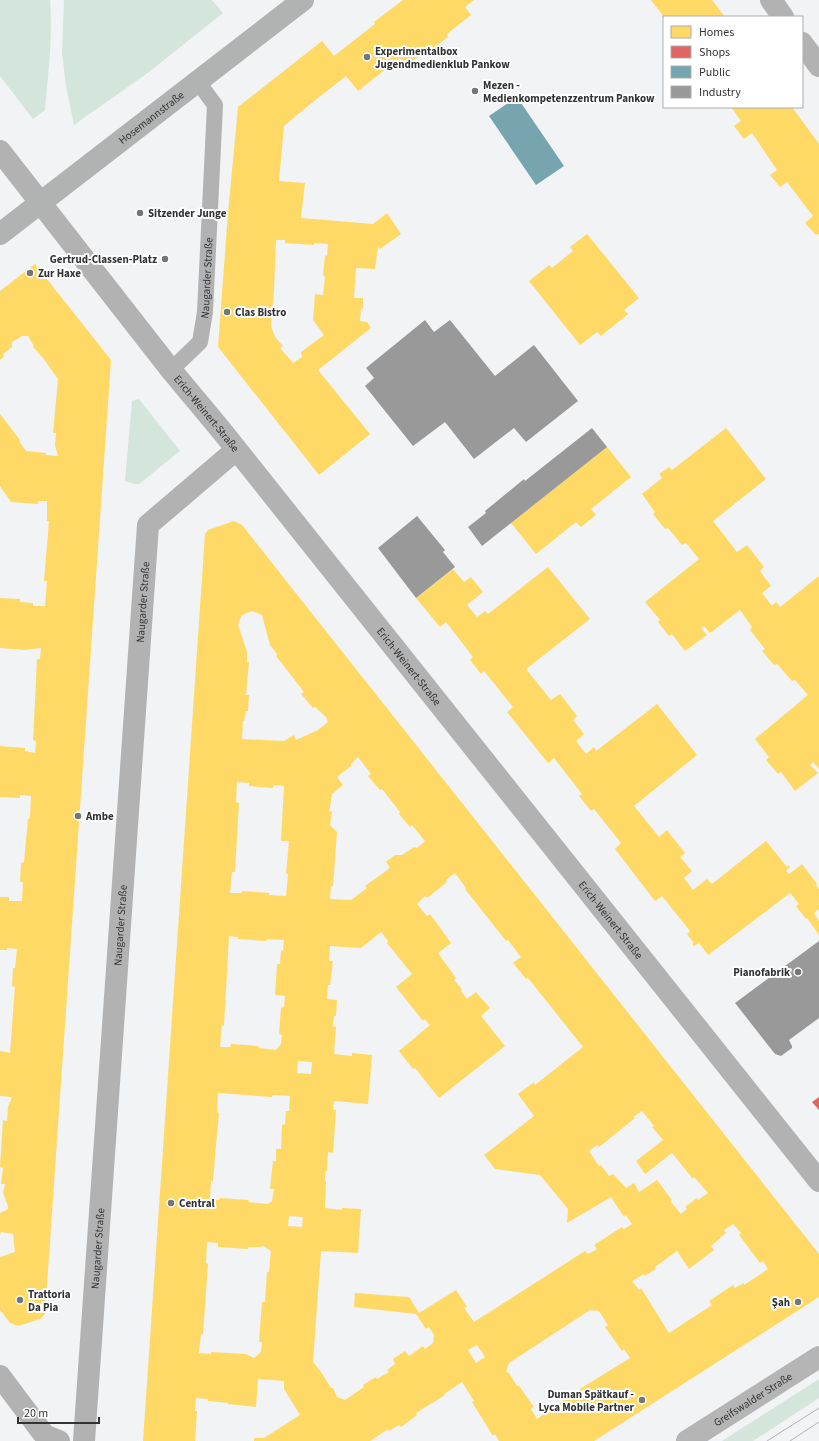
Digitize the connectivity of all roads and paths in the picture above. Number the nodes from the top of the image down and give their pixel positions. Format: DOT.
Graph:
graph roads {
  1 [pos="303,0"];
  2 [pos="771,0"];
  3 [pos="782,16"];
  4 [pos="803,44"];
  5 [pos="819,66"];
  6 [pos="198,82"];
  7 [pos="0,151"];
  8 [pos="41,203"];
  9 [pos="0,234"];
  10 [pos="171,370"];
  11 [pos="236,450"];
  12 [pos="819,1181"];
  13 [pos="819,1357"];
  14 [pos="0,1376"];
  15 [pos="59,1441"];
  16 [pos="84,1441"];
  17 [pos="687,1441"];
  1 -- 6 [label="street, Hosemannstraße"];
  2 -- 3 [label="street"];
  4 -- 5 [label="street"];
  6 -- 8 [label="street, Hosemannstraße"];
  6 -- 10 [label="lane, Naugarder Straße"];
  7 -- 8 [label="street, Erich-Weinert-Straße"];
  8 -- 9 [label="street, Hosemannstraße"];
  8 -- 10 [label="street, Erich-Weinert-Straße"];
  10 -- 11 [label="street, Erich-Weinert-Straße"];
  11 -- 12 [label="street, Erich-Weinert-Straße"];
  11 -- 16 [label="street, Naugarder Straße"];
  13 -- 17 [label="main road, Greifswalder Straße"];
  14 -- 15 [label="street"];
}
